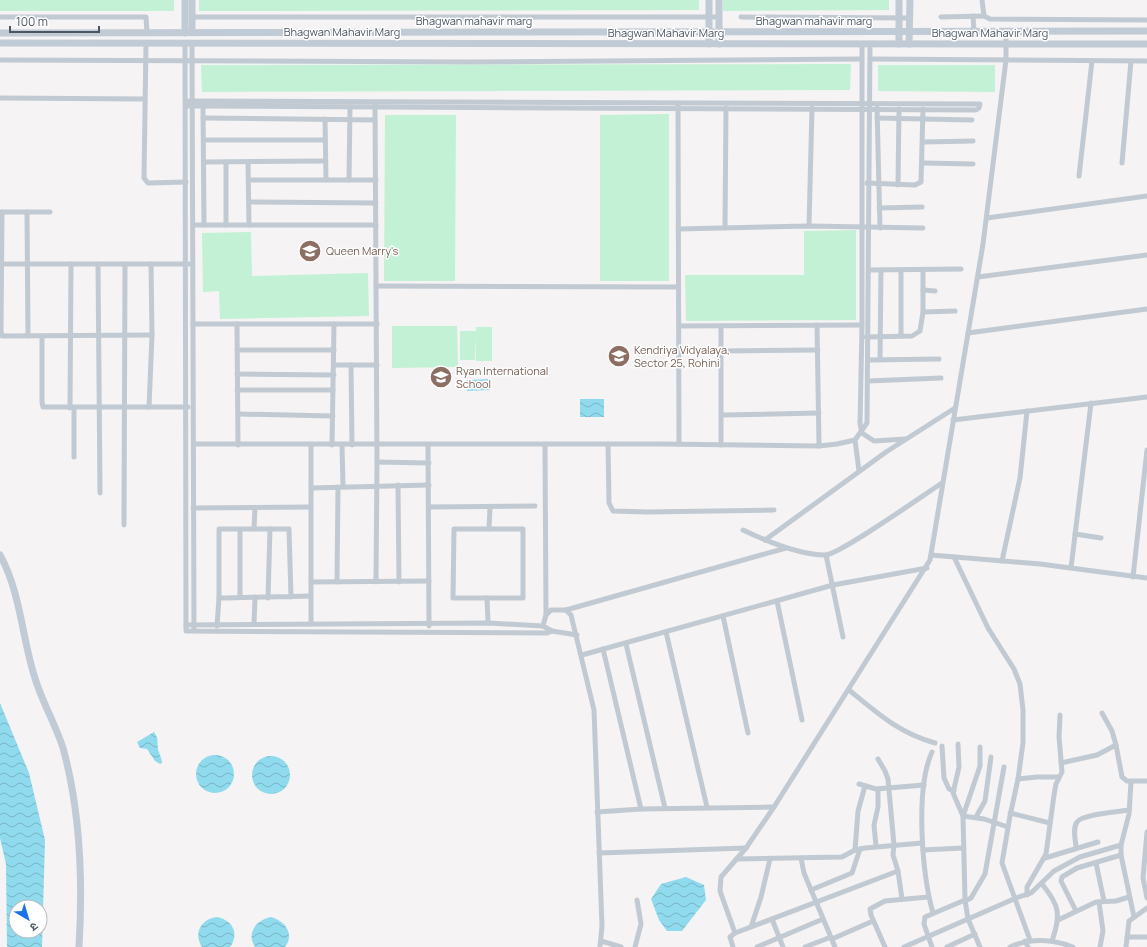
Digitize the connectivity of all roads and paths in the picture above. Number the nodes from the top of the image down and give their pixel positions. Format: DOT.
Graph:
graph roads {
  1 [pos="185,0"];
  2 [pos="192,0"];
  3 [pos="709,0"];
  4 [pos="719,0"];
  5 [pos="899,0"];
  6 [pos="910,0"];
  7 [pos="982,0"];
  8 [pos="974,16"];
  9 [pos="984,16"];
  10 [pos="0,17"];
  11 [pos="192,17"];
  12 [pos="709,17"];
  13 [pos="719,17"];
  14 [pos="740,17"];
  15 [pos="941,17"];
  16 [pos="910,18"];
  17 [pos="899,19"];
  18 [pos="1147,20"];
  19 [pos="1147,31"];
  20 [pos="372,32"];
  21 [pos="709,32"];
  22 [pos="719,32"];
  23 [pos="899,32"];
  24 [pos="910,32"];
  25 [pos="974,32"];
  26 [pos="1006,32"];
  27 [pos="0,33"];
  28 [pos="148,33"];
  29 [pos="189,33"];
  30 [pos="0,43"];
  31 [pos="146,43"];
  32 [pos="189,43"];
  33 [pos="373,43"];
  34 [pos="709,44"];
  35 [pos="719,44"];
  36 [pos="866,44"];
  37 [pos="899,44"];
  38 [pos="909,44"];
  39 [pos="1006,44"];
  40 [pos="1147,44"];
  41 [pos="862,59"];
  42 [pos="870,59"];
  43 [pos="0,60"];
  44 [pos="1006,60"];
  45 [pos="145,61"];
  46 [pos="186,61"];
  47 [pos="192,61"];
  48 [pos="1092,61"];
  49 [pos="1131,61"];
  50 [pos="1147,61"];
  51 [pos="0,98"];
  52 [pos="145,99"];
  53 [pos="186,104"];
  54 [pos="192,104"];
  55 [pos="375,104"];
  56 [pos="678,105"];
  57 [pos="863,106"];
  58 [pos="869,106"];
  59 [pos="203,107"];
  60 [pos="350,107"];
  61 [pos="726,108"];
  62 [pos="812,108"];
  63 [pos="877,108"];
  64 [pos="899,109"];
  65 [pos="923,109"];
  66 [pos="203,118"];
  67 [pos="877,118"];
  68 [pos="899,118"];
  69 [pos="325,119"];
  70 [pos="350,119"];
  71 [pos="923,119"];
  72 [pos="375,120"];
  73 [pos="972,120"];
  74 [pos="204,140"];
  75 [pos="325,140"];
  76 [pos="923,142"];
  77 [pos="973,142"];
  78 [pos="325,161"];
  79 [pos="204,162"];
  80 [pos="226,162"];
  81 [pos="248,162"];
  82 [pos="923,163"];
  83 [pos="1122,163"];
  84 [pos="973,164"];
  85 [pos="1079,176"];
  86 [pos="249,180"];
  87 [pos="326,180"];
  88 [pos="349,180"];
  89 [pos="376,180"];
  90 [pos="186,182"];
  91 [pos="866,182"];
  92 [pos="879,184"];
  93 [pos="898,185"];
  94 [pos="186,196"];
  95 [pos="193,196"];
  96 [pos="1147,196"];
  97 [pos="249,202"];
  98 [pos="376,202"];
  99 [pos="922,207"];
  100 [pos="879,208"];
  101 [pos="1,212"];
  102 [pos="27,212"];
  103 [pos="50,212"];
  104 [pos="987,218"];
  105 [pos="193,225"];
  106 [pos="204,225"];
  107 [pos="226,225"];
  108 [pos="249,225"];
  109 [pos="376,225"];
  110 [pos="809,226"];
  111 [pos="863,227"];
  112 [pos="725,228"];
  113 [pos="870,228"];
  114 [pos="880,228"];
  115 [pos="923,228"];
  116 [pos="678,229"];
  117 [pos="1147,255"];
  118 [pos="27,263"];
  119 [pos="1,264"];
  120 [pos="71,264"];
  121 [pos="98,264"];
  122 [pos="125,264"];
  123 [pos="151,264"];
  124 [pos="186,264"];
  125 [pos="192,264"];
  126 [pos="961,269"];
  127 [pos="869,270"];
  128 [pos="881,270"];
  129 [pos="901,270"];
  130 [pos="924,270"];
  131 [pos="978,277"];
  132 [pos="376,286"];
  133 [pos="678,287"];
  134 [pos="923,290"];
  135 [pos="935,291"];
  136 [pos="1147,309"];
  137 [pos="924,312"];
  138 [pos="955,312"];
  139 [pos="193,324"];
  140 [pos="237,324"];
  141 [pos="334,324"];
  142 [pos="377,324"];
  143 [pos="817,324"];
  144 [pos="862,325"];
  145 [pos="678,326"];
  146 [pos="721,326"];
  147 [pos="968,333"];
  148 [pos="71,335"];
  149 [pos="99,335"];
  150 [pos="125,335"];
  151 [pos="152,335"];
  152 [pos="28,336"];
  153 [pos="42,336"];
  154 [pos="901,336"];
  155 [pos="862,337"];
  156 [pos="869,337"];
  157 [pos="880,337"];
  158 [pos="237,350"];
  159 [pos="334,350"];
  160 [pos="818,350"];
  161 [pos="721,351"];
  162 [pos="939,359"];
  163 [pos="869,360"];
  164 [pos="880,360"];
  165 [pos="334,365"];
  166 [pos="351,365"];
  167 [pos="377,365"];
  168 [pos="237,374"];
  169 [pos="334,375"];
  170 [pos="941,378"];
  171 [pos="868,381"];
  172 [pos="237,390"];
  173 [pos="334,390"];
  174 [pos="1147,397"];
  175 [pos="1091,403"];
  176 [pos="99,407"];
  177 [pos="124,407"];
  178 [pos="149,407"];
  179 [pos="186,407"];
  180 [pos="193,407"];
  181 [pos="72,408"];
  182 [pos="955,408"];
  183 [pos="1027,411"];
  184 [pos="819,413"];
  185 [pos="238,414"];
  186 [pos="722,415"];
  187 [pos="333,416"];
  188 [pos="953,420"];
  189 [pos="862,433"];
  190 [pos="906,439"];
  191 [pos="855,440"];
  192 [pos="194,444"];
  193 [pos="238,444"];
  194 [pos="608,444"];
  195 [pos="679,444"];
  196 [pos="311,445"];
  197 [pos="332,445"];
  198 [pos="342,445"];
  199 [pos="352,445"];
  200 [pos="377,445"];
  201 [pos="428,445"];
  202 [pos="544,445"];
  203 [pos="721,445"];
  204 [pos="820,446"];
  205 [pos="1147,450"];
  206 [pos="74,456"];
  207 [pos="377,462"];
  208 [pos="429,463"];
  209 [pos="859,471"];
  210 [pos="942,483"];
  211 [pos="398,485"];
  212 [pos="429,485"];
  213 [pos="377,486"];
  214 [pos="340,487"];
  215 [pos="311,488"];
  216 [pos="100,493"];
  217 [pos="429,506"];
  218 [pos="535,506"];
  219 [pos="311,507"];
  220 [pos="490,507"];
  221 [pos="193,508"];
  222 [pos="255,508"];
  223 [pos="774,510"];
  224 [pos="124,525"];
  225 [pos="270,529"];
  226 [pos="489,529"];
  227 [pos="240,530"];
  228 [pos="254,530"];
  229 [pos="743,530"];
  230 [pos="1075,534"];
  231 [pos="1101,538"];
  232 [pos="765,540"];
  233 [pos="786,548"];
  234 [pos="0,555"];
  235 [pos="826,555"];
  236 [pos="931,555"];
  237 [pos="954,557"];
  238 [pos="1002,561"];
  239 [pos="927,568"];
  240 [pos="1071,568"];
  241 [pos="1133,577"];
  242 [pos="1147,578"];
  243 [pos="429,581"];
  244 [pos="311,582"];
  245 [pos="337,582"];
  246 [pos="376,582"];
  247 [pos="399,582"];
  248 [pos="833,585"];
  249 [pos="310,596"];
  250 [pos="240,597"];
  251 [pos="254,597"];
  252 [pos="291,597"];
  253 [pos="219,598"];
  254 [pos="268,598"];
  255 [pos="487,598"];
  256 [pos="777,601"];
  257 [pos="566,610"];
  258 [pos="546,615"];
  259 [pos="723,616"];
  260 [pos="429,623"];
  261 [pos="488,623"];
  262 [pos="217,624"];
  263 [pos="254,624"];
  264 [pos="310,624"];
  265 [pos="186,625"];
  266 [pos="194,625"];
  267 [pos="543,626"];
  268 [pos="194,631"];
  269 [pos="217,631"];
  270 [pos="428,631"];
  271 [pos="552,631"];
  272 [pos="666,632"];
  273 [pos="577,635"];
  274 [pos="844,637"];
  275 [pos="626,644"];
  276 [pos="603,649"];
  277 [pos="582,655"];
  278 [pos="849,690"];
  279 [pos="1102,713"];
  280 [pos="1060,715"];
  281 [pos="802,720"];
  282 [pos="748,733"];
  283 [pos="935,743"];
  284 [pos="958,744"];
  285 [pos="1116,745"];
  286 [pos="942,746"];
  287 [pos="980,747"];
  288 [pos="932,752"];
  289 [pos="991,757"];
  290 [pos="878,759"];
  291 [pos="1061,763"];
  292 [pos="1004,767"];
  293 [pos="1059,777"];
  294 [pos="1018,780"];
  295 [pos="1147,781"];
  296 [pos="1131,782"];
  297 [pos="924,785"];
  298 [pos="888,788"];
  299 [pos="878,789"];
  300 [pos="954,791"];
  301 [pos="707,807"];
  302 [pos="774,807"];
  303 [pos="665,808"];
  304 [pos="641,809"];
  305 [pos="1129,810"];
  306 [pos="597,812"];
  307 [pos="1010,813"];
  308 [pos="963,816"];
  309 [pos="976,818"];
  310 [pos="995,822"];
  311 [pos="1050,823"];
  312 [pos="1008,827"];
  313 [pos="1147,832"];
  314 [pos="1098,842"];
  315 [pos="922,843"];
  316 [pos="894,845"];
  317 [pos="1121,845"];
  318 [pos="876,846"];
  319 [pos="746,848"];
  320 [pos="963,848"];
  321 [pos="1076,848"];
  322 [pos="857,850"];
  323 [pos="923,850"];
  324 [pos="599,853"];
  325 [pos="1121,855"];
  326 [pos="801,858"];
  327 [pos="1045,858"];
  328 [pos="736,859"];
  329 [pos="770,859"];
  330 [pos="1096,863"];
  331 [pos="898,871"];
  332 [pos="1042,884"];
  333 [pos="811,890"];
  334 [pos="1028,895"];
  335 [pos="928,897"];
  336 [pos="1129,897"];
  337 [pos="902,898"];
  338 [pos="1016,898"];
  339 [pos="1147,898"];
  340 [pos="637,900"];
  341 [pos="965,900"];
  342 [pos="816,901"];
  343 [pos="1101,901"];
  344 [pos="1147,908"];
  345 [pos="1076,911"];
  346 [pos="933,913"];
  347 [pos="1134,917"];
  348 [pos="772,919"];
  349 [pos="968,919"];
  350 [pos="823,920"];
  351 [pos="1058,920"];
  352 [pos="873,921"];
  353 [pos="751,927"];
  354 [pos="735,933"];
  355 [pos="975,934"];
  356 [pos="927,937"];
  357 [pos="1127,937"];
  358 [pos="1147,937"];
  359 [pos="780,938"];
  360 [pos="831,938"];
  361 [pos="601,941"];
  362 [pos="1028,941"];
  363 [pos="1052,941"];
  364 [pos="79,947"];
  365 [pos="600,947"];
  366 [pos="621,947"];
  367 [pos="635,947"];
  368 [pos="733,947"];
  369 [pos="757,947"];
  370 [pos="783,947"];
  371 [pos="805,947"];
  372 [pos="835,947"];
  373 [pos="885,947"];
  374 [pos="904,947"];
  375 [pos="932,947"];
  376 [pos="947,947"];
  377 [pos="980,947"];
  378 [pos="1010,947"];
  379 [pos="1028,947"];
  380 [pos="1073,947"];
  381 [pos="1100,947"];
  382 [pos="1126,947"];
  1 -- 29 [label="main road"];
  2 -- 11 [label="main road"];
  3 -- 12 [label="main road"];
  4 -- 13 [label="main road"];
  5 -- 17 [label="main road"];
  6 -- 16 [label="main road"];
  7 -- 9 [label="street"];
  8 -- 9 [label="street"];
  8 -- 15 [label="street"];
  8 -- 25 [label="street"];
  9 -- 18 [label="street"];
  10 -- 28 [label="street"];
  11 -- 12 [label="street"];
  11 -- 29 [label="main road"];
  12 -- 13 [label="street"];
  12 -- 21 [label="main road"];
  13 -- 22 [label="main road"];
  14 -- 17 [label="street"];
  16 -- 17 [label="street"];
  16 -- 24 [label="main road"];
  17 -- 23 [label="main road"];
  19 -- 26 [label="main road, Bhagwan Mahavir Marg"];
  20 -- 21 [label="main road, Bhagwan mahavir marg"];
  20 -- 29 [label="main road, Bhagwan mahavir marg"];
  20 -- 33 [label="main road"];
  21 -- 22 [label="main road, Bhagwan mahavir marg"];
  21 -- 34 [label="main road"];
  22 -- 23 [label="main road, Bhagwan mahavir marg"];
  22 -- 35 [label="main road"];
  23 -- 24 [label="main road, Bhagwan mahavir marg"];
  23 -- 37 [label="main road"];
  24 -- 25 [label="main road, Bhagwan Mahavir Marg"];
  24 -- 38 [label="main road"];
  25 -- 26 [label="main road, Bhagwan Mahavir Marg"];
  26 -- 39 [label="street"];
  27 -- 28 [label="main road, Bhagwan mahavir marg"];
  28 -- 29 [label="main road, Bhagwan mahavir marg"];
  30 -- 31 [label="main road"];
  31 -- 32 [label="main road"];
  31 -- 45 [label="street"];
  32 -- 33 [label="main road, Bhagwan Mahavir Marg"];
  32 -- 46 [label="street"];
  32 -- 47 [label="street"];
  33 -- 34 [label="main road, Bhagwan Mahavir Marg"];
  34 -- 35 [label="main road, Bhagwan Mahavir Marg"];
  35 -- 36 [label="main road, Bhagwan Mahavir Marg"];
  36 -- 37 [label="main road, Bhagwan Mahavir Marg"];
  36 -- 41 [label="street"];
  36 -- 42 [label="street"];
  37 -- 38 [label="main road, Bhagwan Mahavir Marg"];
  38 -- 39 [label="main road, Bhagwan Mahavir Marg"];
  39 -- 40 [label="main road, Bhagwan Mahavir Marg"];
  39 -- 44 [label="street"];
  41 -- 47 [label="street"];
  41 -- 57 [label="street"];
  42 -- 44 [label="street"];
  42 -- 58 [label="street"];
  43 -- 45 [label="street"];
  44 -- 48 [label="street"];
  44 -- 104 [label="street"];
  45 -- 46 [label="street"];
  45 -- 52 [label="street"];
  46 -- 47 [label="street"];
  46 -- 53 [label="street"];
  47 -- 54 [label="street"];
  48 -- 49 [label="street"];
  48 -- 85 [label="street"];
  49 -- 50 [label="street"];
  49 -- 83 [label="street"];
  51 -- 52 [label="street"];
  52 -- 90 [label="street"];
  53 -- 54 [label="street"];
  53 -- 90 [label="street"];
  54 -- 55 [label="street"];
  54 -- 59 [label="street"];
  54 -- 95 [label="street"];
  55 -- 56 [label="street"];
  55 -- 60 [label="street"];
  55 -- 72 [label="street"];
  56 -- 57 [label="street"];
  56 -- 61 [label="street"];
  56 -- 116 [label="street"];
  57 -- 58 [label="street"];
  57 -- 62 [label="street"];
  57 -- 91 [label="street"];
  58 -- 63 [label="street"];
  58 -- 65 [label="street"];
  58 -- 91 [label="street"];
  59 -- 60 [label="street"];
  59 -- 66 [label="street"];
  60 -- 70 [label="street"];
  61 -- 62 [label="street"];
  61 -- 112 [label="street"];
  62 -- 110 [label="street"];
  63 -- 64 [label="street"];
  63 -- 67 [label="street"];
  64 -- 65 [label="street"];
  64 -- 68 [label="street"];
  65 -- 71 [label="street"];
  66 -- 69 [label="street"];
  66 -- 74 [label="street"];
  67 -- 68 [label="street"];
  67 -- 92 [label="street"];
  68 -- 71 [label="street"];
  68 -- 93 [label="street"];
  69 -- 70 [label="street"];
  69 -- 75 [label="street"];
  70 -- 72 [label="street"];
  70 -- 88 [label="street"];
  71 -- 73 [label="street"];
  71 -- 76 [label="street"];
  72 -- 89 [label="street"];
  74 -- 75 [label="street"];
  74 -- 79 [label="street"];
  75 -- 78 [label="street"];
  76 -- 77 [label="street"];
  76 -- 82 [label="street"];
  78 -- 81 [label="street"];
  78 -- 87 [label="street"];
  79 -- 80 [label="street"];
  79 -- 106 [label="street"];
  80 -- 81 [label="street"];
  80 -- 107 [label="street"];
  81 -- 86 [label="street"];
  82 -- 84 [label="street"];
  82 -- 93 [label="street"];
  86 -- 87 [label="street"];
  86 -- 97 [label="street"];
  87 -- 88 [label="street"];
  88 -- 89 [label="street"];
  89 -- 98 [label="street"];
  90 -- 94 [label="street"];
  91 -- 92 [label="street"];
  91 -- 111 [label="street"];
  91 -- 113 [label="street"];
  92 -- 93 [label="street"];
  92 -- 100 [label="street"];
  94 -- 95 [label="street"];
  94 -- 124 [label="street"];
  95 -- 105 [label="street"];
  96 -- 104 [label="street"];
  97 -- 98 [label="street"];
  97 -- 108 [label="street"];
  98 -- 109 [label="street"];
  99 -- 100 [label="street"];
  100 -- 114 [label="street"];
  101 -- 102 [label="street"];
  101 -- 119 [label="street"];
  102 -- 103 [label="street"];
  102 -- 118 [label="street"];
  104 -- 131 [label="street"];
  105 -- 106 [label="street"];
  105 -- 125 [label="street"];
  106 -- 107 [label="street"];
  107 -- 108 [label="street"];
  108 -- 109 [label="street"];
  109 -- 132 [label="street"];
  110 -- 111 [label="street"];
  110 -- 112 [label="street"];
  111 -- 113 [label="street"];
  111 -- 144 [label="street"];
  112 -- 116 [label="street"];
  113 -- 114 [label="street"];
  113 -- 127 [label="street"];
  114 -- 115 [label="street"];
  116 -- 133 [label="street"];
  117 -- 131 [label="street"];
  118 -- 119 [label="street"];
  118 -- 120 [label="street"];
  118 -- 152 [label="street"];
  119 -- 152 [label="street"];
  120 -- 121 [label="street"];
  120 -- 148 [label="street"];
  121 -- 122 [label="street"];
  121 -- 149 [label="street"];
  122 -- 123 [label="street"];
  122 -- 150 [label="street"];
  123 -- 124 [label="street"];
  123 -- 151 [label="street"];
  124 -- 125 [label="street"];
  124 -- 179 [label="street"];
  125 -- 139 [label="street"];
  126 -- 130 [label="street"];
  127 -- 128 [label="street"];
  127 -- 156 [label="street"];
  128 -- 129 [label="street"];
  128 -- 157 [label="street"];
  129 -- 130 [label="street"];
  129 -- 154 [label="street"];
  130 -- 134 [label="street"];
  131 -- 147 [label="street"];
  132 -- 133 [label="street"];
  132 -- 142 [label="street"];
  133 -- 145 [label="street"];
  134 -- 135 [label="street"];
  134 -- 137 [label="street"];
  136 -- 147 [label="street"];
  137 -- 138 [label="street"];
  137 -- 154 [label="street"];
  139 -- 140 [label="street"];
  139 -- 180 [label="street"];
  140 -- 141 [label="street"];
  140 -- 158 [label="street"];
  141 -- 142 [label="street"];
  141 -- 159 [label="street"];
  142 -- 167 [label="street"];
  143 -- 144 [label="street"];
  143 -- 146 [label="street"];
  143 -- 160 [label="street"];
  144 -- 155 [label="street"];
  145 -- 146 [label="street"];
  145 -- 195 [label="street"];
  146 -- 161 [label="street"];
  147 -- 182 [label="street"];
  148 -- 149 [label="street"];
  148 -- 153 [label="street"];
  148 -- 181 [label="street"];
  149 -- 150 [label="street"];
  149 -- 176 [label="street"];
  150 -- 151 [label="street"];
  150 -- 177 [label="street"];
  151 -- 178 [label="street"];
  152 -- 153 [label="street"];
  153 -- 181 [label="street"];
  154 -- 157 [label="street"];
  155 -- 156 [label="street"];
  155 -- 189 [label="street"];
  156 -- 157 [label="street"];
  156 -- 163 [label="street"];
  157 -- 164 [label="street"];
  158 -- 159 [label="street"];
  158 -- 168 [label="street"];
  159 -- 165 [label="street"];
  160 -- 161 [label="street"];
  160 -- 184 [label="street"];
  161 -- 186 [label="street"];
  162 -- 164 [label="street"];
  163 -- 164 [label="street"];
  163 -- 171 [label="street"];
  165 -- 166 [label="street"];
  165 -- 169 [label="street"];
  166 -- 167 [label="street"];
  166 -- 199 [label="street"];
  167 -- 200 [label="street"];
  168 -- 169 [label="street"];
  168 -- 172 [label="street"];
  169 -- 173 [label="street"];
  170 -- 171 [label="street"];
  171 -- 189 [label="street"];
  172 -- 173 [label="street"];
  172 -- 185 [label="street"];
  173 -- 187 [label="street"];
  174 -- 175 [label="street"];
  175 -- 183 [label="street"];
  175 -- 230 [label="street"];
  176 -- 177 [label="street"];
  176 -- 181 [label="street"];
  176 -- 216 [label="street"];
  177 -- 178 [label="street"];
  177 -- 224 [label="street"];
  178 -- 179 [label="street"];
  179 -- 180 [label="street"];
  179 -- 265 [label="street"];
  180 -- 192 [label="street"];
  181 -- 206 [label="street"];
  182 -- 188 [label="street"];
  182 -- 190 [label="street"];
  183 -- 188 [label="street"];
  183 -- 238 [label="street"];
  184 -- 186 [label="street"];
  184 -- 204 [label="street"];
  185 -- 187 [label="street"];
  185 -- 193 [label="street"];
  186 -- 203 [label="street"];
  187 -- 197 [label="street"];
  188 -- 210 [label="street"];
  189 -- 190 [label="street"];
  189 -- 191 [label="street"];
  190 -- 209 [label="street"];
  191 -- 204 [label="street"];
  191 -- 209 [label="street"];
  192 -- 193 [label="street"];
  192 -- 221 [label="street"];
  193 -- 196 [label="street"];
  194 -- 195 [label="street"];
  194 -- 202 [label="street"];
  194 -- 223 [label="street"];
  195 -- 203 [label="street"];
  196 -- 197 [label="street"];
  196 -- 215 [label="street"];
  197 -- 198 [label="street"];
  198 -- 199 [label="street"];
  198 -- 214 [label="street"];
  199 -- 200 [label="street"];
  200 -- 201 [label="street"];
  200 -- 207 [label="street"];
  201 -- 202 [label="street"];
  201 -- 208 [label="street"];
  202 -- 258 [label="street"];
  203 -- 204 [label="street"];
  205 -- 241 [label="street"];
  207 -- 208 [label="street"];
  207 -- 213 [label="street"];
  208 -- 212 [label="street"];
  209 -- 232 [label="street"];
  210 -- 235 [label="street"];
  210 -- 236 [label="street"];
  211 -- 212 [label="street"];
  211 -- 213 [label="street"];
  211 -- 247 [label="street"];
  212 -- 217 [label="street"];
  213 -- 214 [label="street"];
  213 -- 246 [label="street"];
  214 -- 215 [label="street"];
  214 -- 245 [label="street"];
  215 -- 219 [label="street"];
  217 -- 220 [label="street"];
  217 -- 243 [label="street"];
  218 -- 220 [label="street"];
  219 -- 222 [label="street"];
  219 -- 244 [label="street"];
  220 -- 226 [label="street"];
  221 -- 222 [label="street"];
  221 -- 266 [label="street"];
  222 -- 228 [label="street"];
  225 -- 228 [label="street"];
  225 -- 252 [label="street"];
  225 -- 254 [label="street"];
  226 -- 255 [label="street"];
  226 -- 255 [label="street"];
  227 -- 228 [label="street"];
  227 -- 250 [label="street"];
  227 -- 253 [label="street"];
  229 -- 232 [label="street"];
  230 -- 231 [label="street"];
  230 -- 240 [label="street"];
  232 -- 233 [label="street"];
  233 -- 235 [label="street"];
  233 -- 257 [label="street"];
  234 -- 364 [label="main road"];
  235 -- 248 [label="street"];
  236 -- 237 [label="street"];
  236 -- 239 [label="street"];
  237 -- 238 [label="street"];
  237 -- 294 [label="street"];
  238 -- 240 [label="street"];
  239 -- 248 [label="street"];
  239 -- 278 [label="street"];
  240 -- 241 [label="street"];
  241 -- 242 [label="street"];
  243 -- 247 [label="street"];
  243 -- 260 [label="street"];
  244 -- 245 [label="street"];
  244 -- 249 [label="street"];
  245 -- 246 [label="street"];
  246 -- 247 [label="street"];
  248 -- 256 [label="street"];
  248 -- 274 [label="street"];
  249 -- 252 [label="street"];
  249 -- 264 [label="street"];
  250 -- 251 [label="street"];
  250 -- 253 [label="street"];
  251 -- 254 [label="street"];
  251 -- 263 [label="street"];
  252 -- 254 [label="street"];
  253 -- 262 [label="street"];
  255 -- 261 [label="street"];
  256 -- 259 [label="street"];
  256 -- 281 [label="street"];
  257 -- 258 [label="street"];
  257 -- 273 [label="street"];
  258 -- 267 [label="street"];
  259 -- 272 [label="street"];
  259 -- 282 [label="street"];
  260 -- 261 [label="street"];
  260 -- 264 [label="street"];
  260 -- 270 [label="street"];
  261 -- 267 [label="street"];
  262 -- 263 [label="street"];
  262 -- 266 [label="street"];
  262 -- 269 [label="street"];
  263 -- 264 [label="street"];
  265 -- 266 [label="street"];
  265 -- 268 [label="street"];
  266 -- 268 [label="street"];
  267 -- 271 [label="street"];
  268 -- 269 [label="street"];
  269 -- 270 [label="street"];
  270 -- 271 [label="street"];
  271 -- 273 [label="street"];
  272 -- 275 [label="street"];
  272 -- 301 [label="street"];
  273 -- 277 [label="street"];
  275 -- 276 [label="street"];
  275 -- 303 [label="street"];
  276 -- 277 [label="street"];
  276 -- 304 [label="street"];
  277 -- 306 [label="street"];
  278 -- 283 [label="street"];
  278 -- 302 [label="street"];
  279 -- 285 [label="street"];
  280 -- 291 [label="street"];
  284 -- 300 [label="street"];
  285 -- 291 [label="street"];
  285 -- 296 [label="street"];
  286 -- 300 [label="street"];
  287 -- 308 [label="street"];
  288 -- 297 [label="street"];
  289 -- 309 [label="street"];
  290 -- 298 [label="street"];
  291 -- 293 [label="street"];
  292 -- 310 [label="street"];
  293 -- 294 [label="street"];
  293 -- 311 [label="street"];
  294 -- 307 [label="street"];
  295 -- 296 [label="street"];
  296 -- 305 [label="street"];
  297 -- 298 [label="street"];
  297 -- 315 [label="street"];
  298 -- 299 [label="street"];
  298 -- 316 [label="street"];
  299 -- 318 [label="street"];
  299 -- 322 [label="street"];
  300 -- 308 [label="street"];
  301 -- 302 [label="street"];
  301 -- 303 [label="street"];
  302 -- 319 [label="street"];
  303 -- 304 [label="street"];
  304 -- 306 [label="street"];
  305 -- 317 [label="street"];
  305 -- 321 [label="street"];
  306 -- 324 [label="street"];
  307 -- 311 [label="street"];
  307 -- 312 [label="street"];
  308 -- 309 [label="street"];
  308 -- 320 [label="street"];
  309 -- 310 [label="street"];
  310 -- 312 [label="street"];
  310 -- 341 [label="street"];
  311 -- 327 [label="street"];
  312 -- 338 [label="street"];
  313 -- 339 [label="street"];
  314 -- 321 [label="street"];
  315 -- 316 [label="street"];
  315 -- 323 [label="street"];
  316 -- 318 [label="street"];
  316 -- 331 [label="street"];
  317 -- 325 [label="street"];
  317 -- 332 [label="street"];
  318 -- 322 [label="street"];
  319 -- 324 [label="street"];
  319 -- 328 [label="street"];
  320 -- 323 [label="street"];
  320 -- 341 [label="street"];
  321 -- 327 [label="street"];
  322 -- 326 [label="street"];
  322 -- 333 [label="street"];
  323 -- 335 [label="street"];
  324 -- 361 [label="street"];
  325 -- 330 [label="street"];
  325 -- 336 [label="street"];
  326 -- 329 [label="street"];
  326 -- 333 [label="street"];
  327 -- 334 [label="street"];
  328 -- 329 [label="street"];
  328 -- 354 [label="street"];
  329 -- 353 [label="street"];
  330 -- 343 [label="street"];
  330 -- 345 [label="street"];
  331 -- 337 [label="street"];
  331 -- 342 [label="street"];
  332 -- 334 [label="street"];
  332 -- 351 [label="street"];
  333 -- 342 [label="street"];
  334 -- 338 [label="street"];
  335 -- 337 [label="street"];
  335 -- 346 [label="street"];
  336 -- 343 [label="street"];
  336 -- 347 [label="street"];
  337 -- 352 [label="street"];
  338 -- 349 [label="street"];
  338 -- 362 [label="street"];
  340 -- 367 [label="street"];
  341 -- 346 [label="street"];
  341 -- 349 [label="street"];
  342 -- 348 [label="street"];
  342 -- 350 [label="street"];
  343 -- 345 [label="street"];
  343 -- 381 [label="street"];
  344 -- 347 [label="street"];
  345 -- 351 [label="street"];
  346 -- 356 [label="street"];
  347 -- 357 [label="street"];
  348 -- 353 [label="street"];
  348 -- 359 [label="street"];
  349 -- 355 [label="street"];
  349 -- 356 [label="street"];
  350 -- 359 [label="street"];
  350 -- 360 [label="street"];
  351 -- 363 [label="street"];
  352 -- 360 [label="street"];
  352 -- 373 [label="street"];
  353 -- 354 [label="street"];
  354 -- 368 [label="street"];
  355 -- 376 [label="street"];
  355 -- 377 [label="street"];
  356 -- 374 [label="street"];
  356 -- 375 [label="street"];
  357 -- 358 [label="street"];
  357 -- 382 [label="street"];
  359 -- 369 [label="street"];
  359 -- 370 [label="street"];
  360 -- 371 [label="street"];
  360 -- 372 [label="street"];
  361 -- 365 [label="street"];
  361 -- 366 [label="street"];
  362 -- 363 [label="street"];
  362 -- 378 [label="street"];
  362 -- 379 [label="street"];
  363 -- 380 [label="street"];
}
